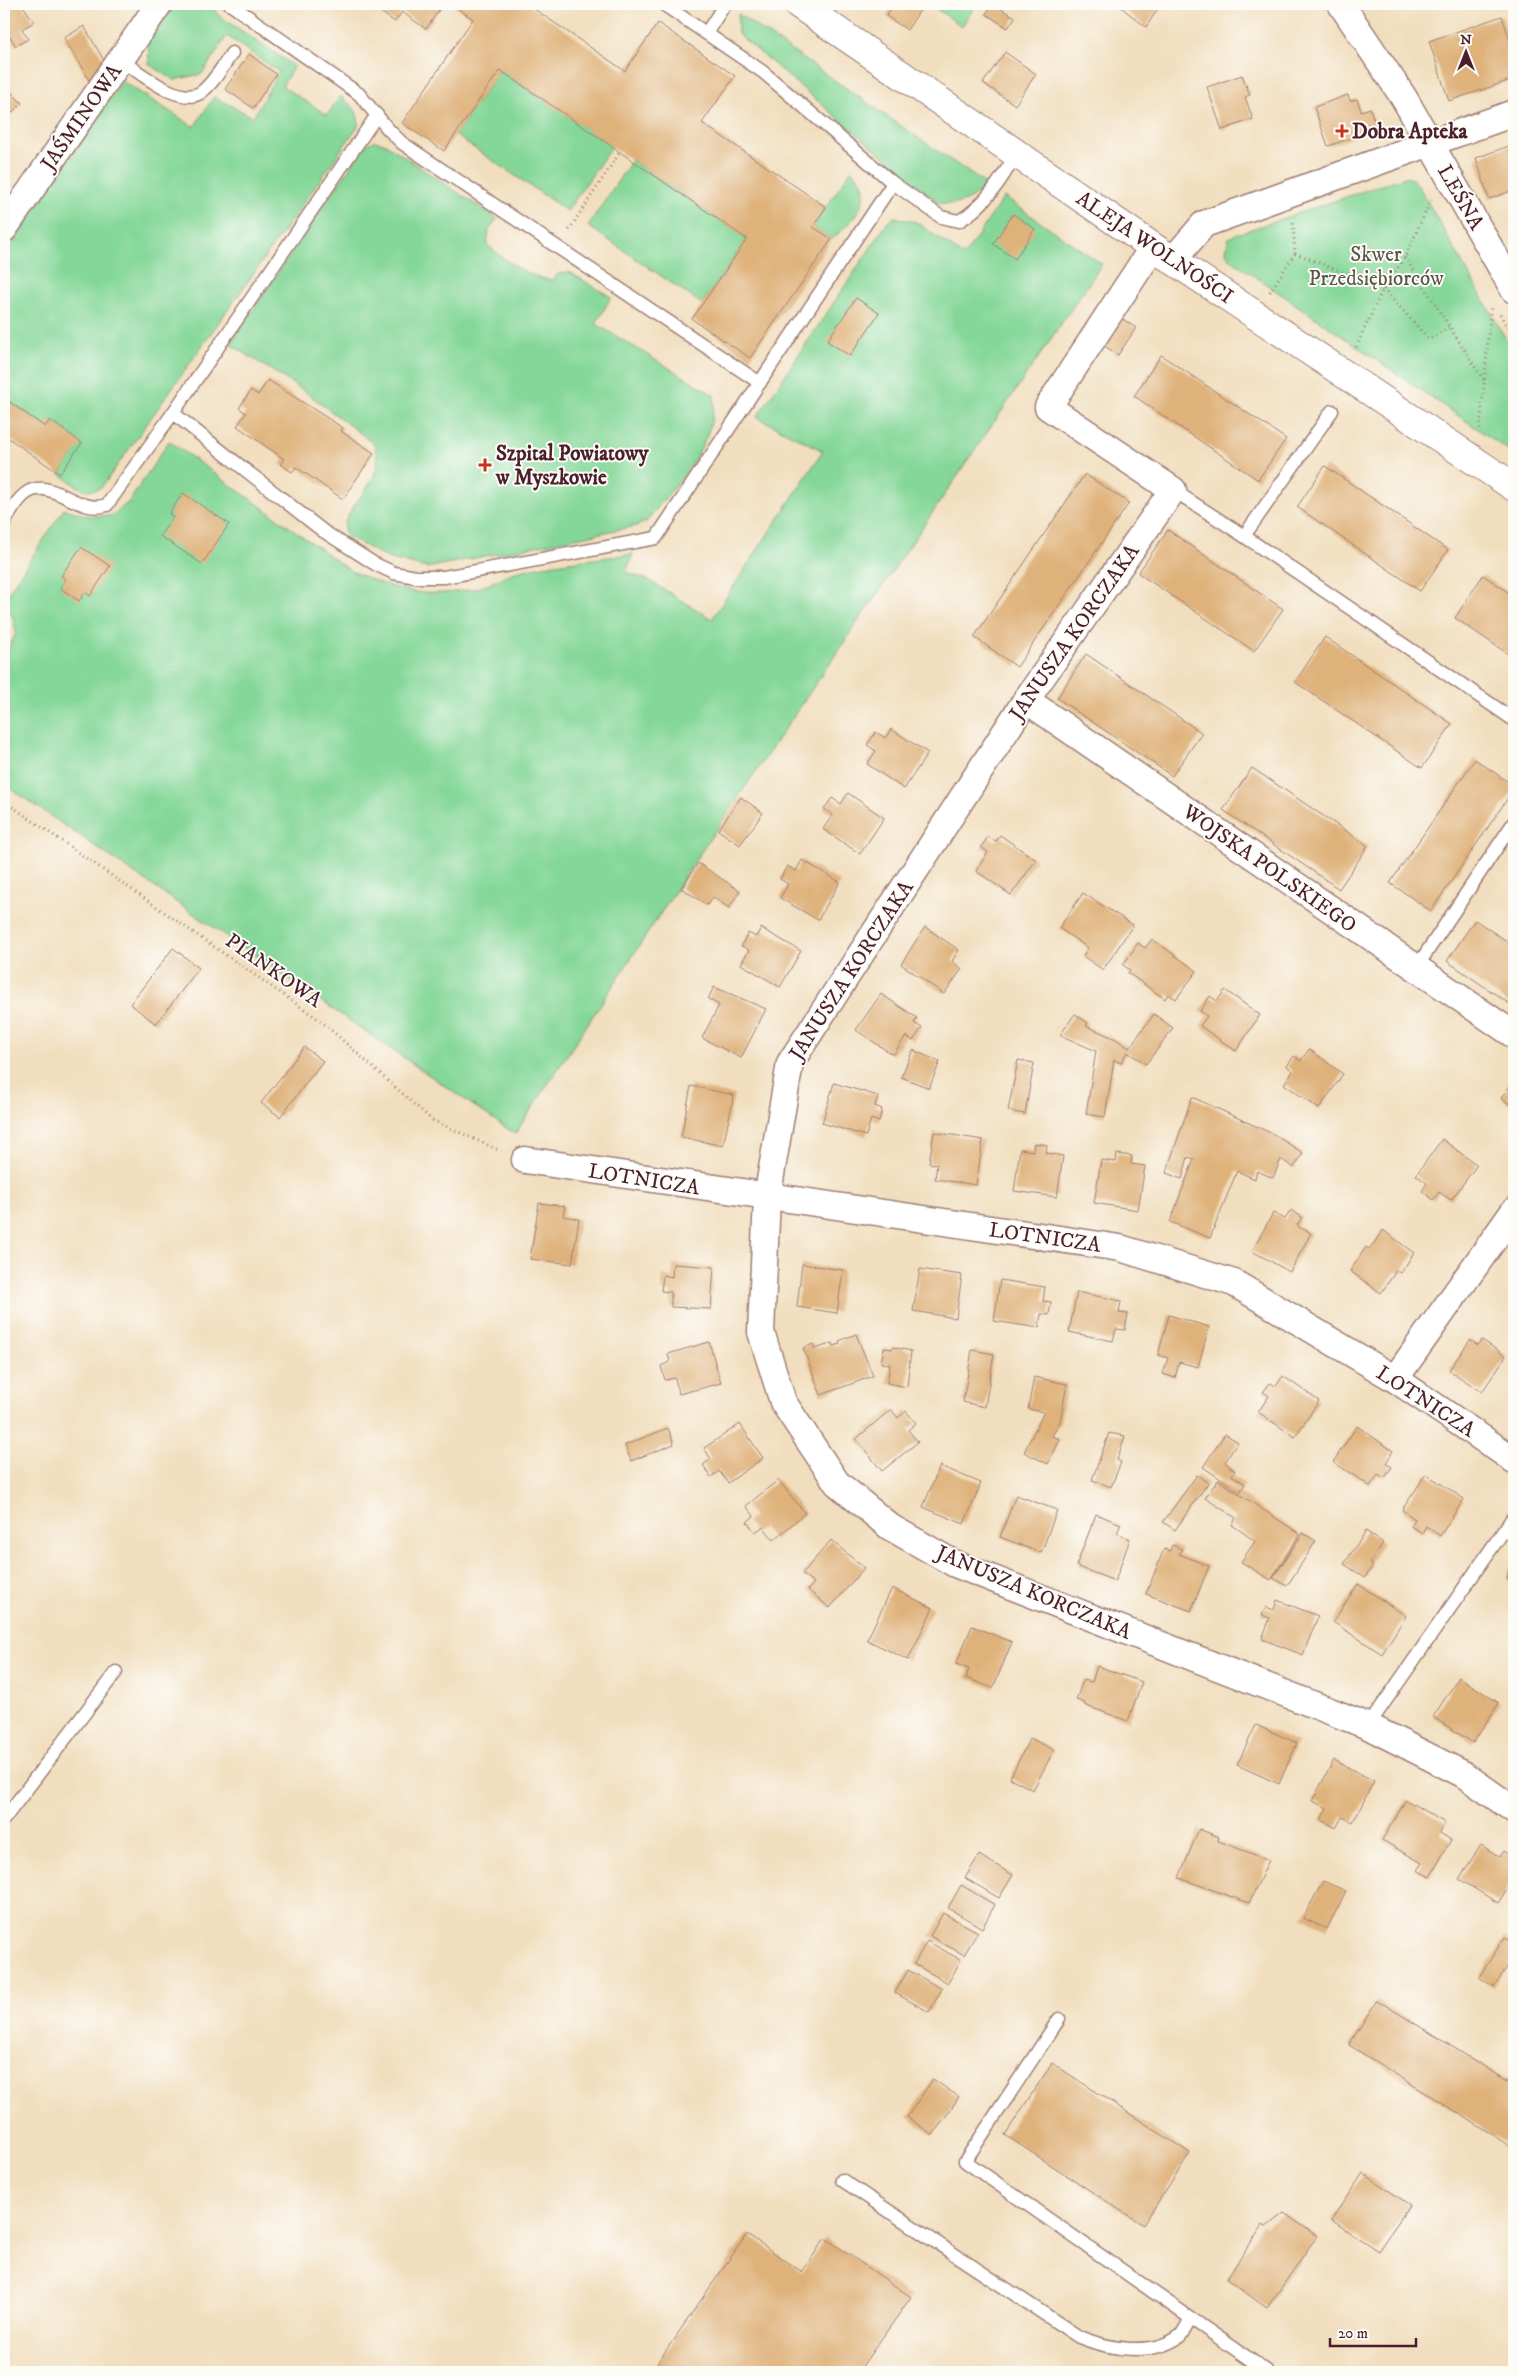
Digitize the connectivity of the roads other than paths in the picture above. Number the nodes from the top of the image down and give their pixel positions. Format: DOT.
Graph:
graph roads {
  1 [pos="159,4"];
  2 [pos="230,4"];
  3 [pos="663,4"];
  4 [pos="725,4"];
  5 [pos="798,4"];
  6 [pos="1342,4"];
  7 [pos="707,32"];
  8 [pos="232,54"];
  9 [pos="120,60"];
  10 [pos="1514,113"];
  11 [pos="376,115"];
  12 [pos="1429,143"];
  13 [pos="1016,154"];
  14 [pos="893,183"];
  15 [pos="4,229"];
  16 [pos="1163,253"];
  17 [pos="1514,290"];
  18 [pos="760,383"];
  19 [pos="1332,411"];
  20 [pos="173,413"];
  21 [pos="1514,487"];
  22 [pos="1173,490"];
  23 [pos="4,523"];
  24 [pos="1244,536"];
  25 [pos="1026,700"];
  26 [pos="1514,720"];
  27 [pos="1514,822"];
  28 [pos="1416,968"];
  29 [pos="1514,1035"];
  30 [pos="525,1160"];
  31 [pos="767,1198"];
  32 [pos="1514,1211"];
  33 [pos="1395,1379"];
  34 [pos="1514,1460"];
  35 [pos="1514,1516"];
  36 [pos="116,1672"];
  37 [pos="1368,1726"];
  38 [pos="1514,1810"];
  39 [pos="4,1819"];
  40 [pos="1059,2019"];
  41 [pos="842,2180"];
  42 [pos="1190,2320"];
  43 [pos="1268,2372"];
  1 -- 9 [label="street, JAŚMINOWA"];
  2 -- 11 [label="lane"];
  3 -- 7 [label="lane"];
  4 -- 7 [label="lane"];
  5 -- 13 [label="street, ALEJA WOLNOŚCI"];
  6 -- 12 [label="street, LEŚNA"];
  7 -- 14 [label="lane"];
  8 -- 9 [label="lane"];
  9 -- 15 [label="street, JAŚMINOWA"];
  10 -- 12 [label="street"];
  11 -- 18 [label="lane"];
  11 -- 20 [label="lane"];
  12 -- 16 [label="street"];
  12 -- 17 [label="street, LEŚNA"];
  13 -- 14 [label="lane"];
  13 -- 16 [label="street, ALEJA WOLNOŚCI"];
  14 -- 18 [label="lane"];
  16 -- 21 [label="street, ALEJA WOLNOŚCI"];
  16 -- 22 [label="street"];
  18 -- 20 [label="lane"];
  19 -- 24 [label="lane"];
  20 -- 23 [label="lane"];
  22 -- 24 [label="lane"];
  22 -- 25 [label="street, JANUSZA KORCZAKA"];
  24 -- 26 [label="lane"];
  25 -- 28 [label="street, WOJSKA POLSKIEGO"];
  25 -- 31 [label="street, JANUSZA KORCZAKA"];
  27 -- 28 [label="lane"];
  28 -- 29 [label="street, WOJSKA POLSKIEGO"];
  30 -- 31 [label="street, LOTNICZA"];
  31 -- 33 [label="street, LOTNICZA"];
  31 -- 37 [label="street, JANUSZA KORCZAKA"];
  32 -- 33 [label="street"];
  33 -- 34 [label="street, LOTNICZA"];
  35 -- 37 [label="lane"];
  36 -- 39 [label="lane"];
  37 -- 38 [label="street, JANUSZA KORCZAKA"];
  40 -- 42 [label="lane"];
  41 -- 42 [label="lane"];
  42 -- 43 [label="lane"];
}
